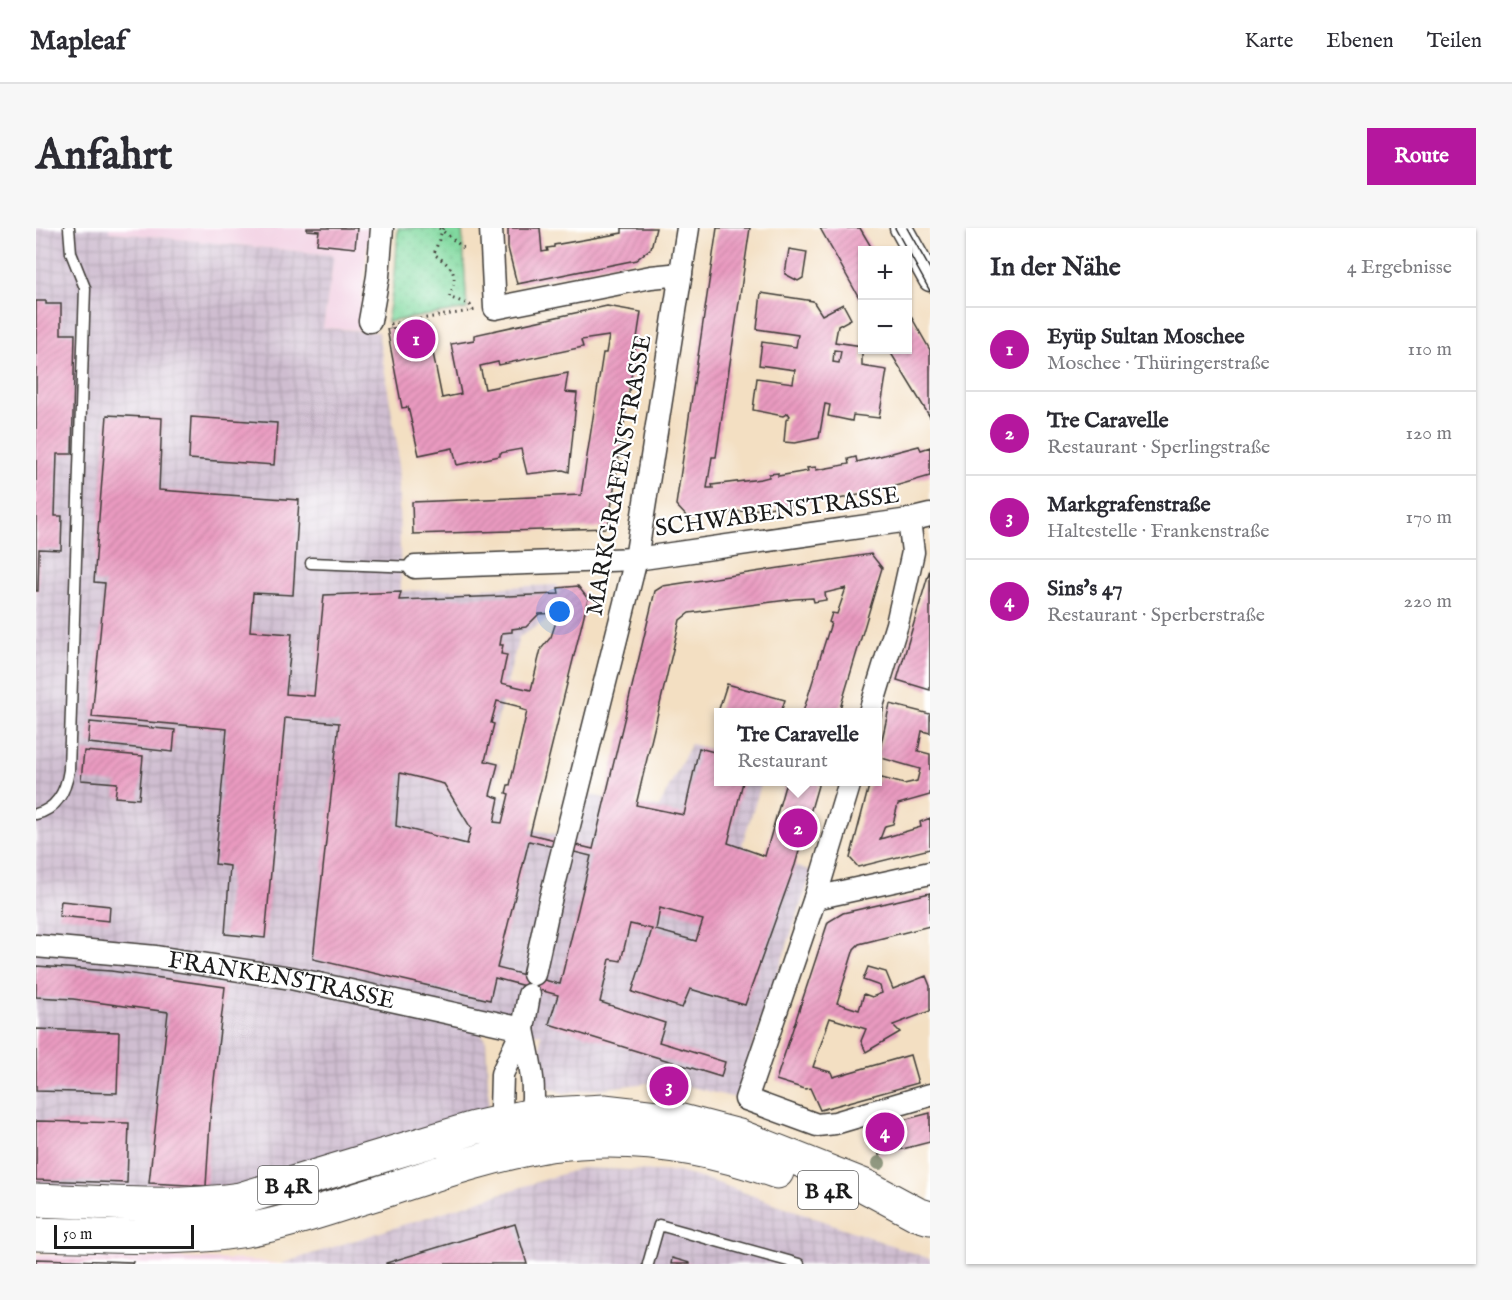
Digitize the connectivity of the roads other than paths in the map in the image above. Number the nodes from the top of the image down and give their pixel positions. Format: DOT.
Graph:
graph roads {
  1 [pos="69,228"];
  2 [pos="382,228"];
  3 [pos="491,228"];
  4 [pos="688,228"];
  5 [pos="901,228"];
  6 [pos="681,274"];
  7 [pos="930,280"];
  8 [pos="370,321"];
  9 [pos="919,518"];
  10 [pos="636,558"];
  11 [pos="311,563"];
  12 [pos="415,567"];
  13 [pos="871,708"];
  14 [pos="849,786"];
  15 [pos="36,814"];
  16 [pos="930,873"];
  17 [pos="815,898"];
  18 [pos="36,946"];
  19 [pos="523,1029"];
  20 [pos="930,1095"];
  21 [pos="517,1118"];
  22 [pos="517,1152"];
  23 [pos="36,1200"];
  24 [pos="923,1216"];
  25 [pos="36,1234"];
  26 [pos="648,1264"];
  27 [pos="799,1264"];
  1 -- 15 [label="lane"];
  2 -- 8 [label="street"];
  3 -- 6 [label="street"];
  4 -- 6 [label="street, MARKGRAFENSTRASSE"];
  5 -- 7 [label="street"];
  6 -- 10 [label="street, MARKGRAFENSTRASSE"];
  9 -- 10 [label="street, SCHWABENSTRASSE"];
  9 -- 13 [label="street"];
  10 -- 12 [label="street, SCHWABENSTRASSE"];
  10 -- 19 [label="street, MARKGRAFENSTRASSE"];
  11 -- 12 [label="lane"];
  14 -- 17 [label="street"];
  16 -- 17 [label="street"];
  17 -- 20 [label="street"];
  18 -- 19 [label="street, FRANKENSTRASSE"];
  19 -- 21 [label="street, MARKGRAFENSTRASSE"];
  19 -- 21 [label="street, MARKGRAFENSTRASSE"];
  21 -- 22 [label="street, MARKGRAFENSTRASSE"];
  21 -- 23 [label="main road, B 4R"];
  21 -- 24 [label="main road, B 4R"];
  22 -- 24 [label="main road, B 4R"];
  22 -- 25 [label="main road, B 4R"];
  26 -- 27 [label="lane"];
}
